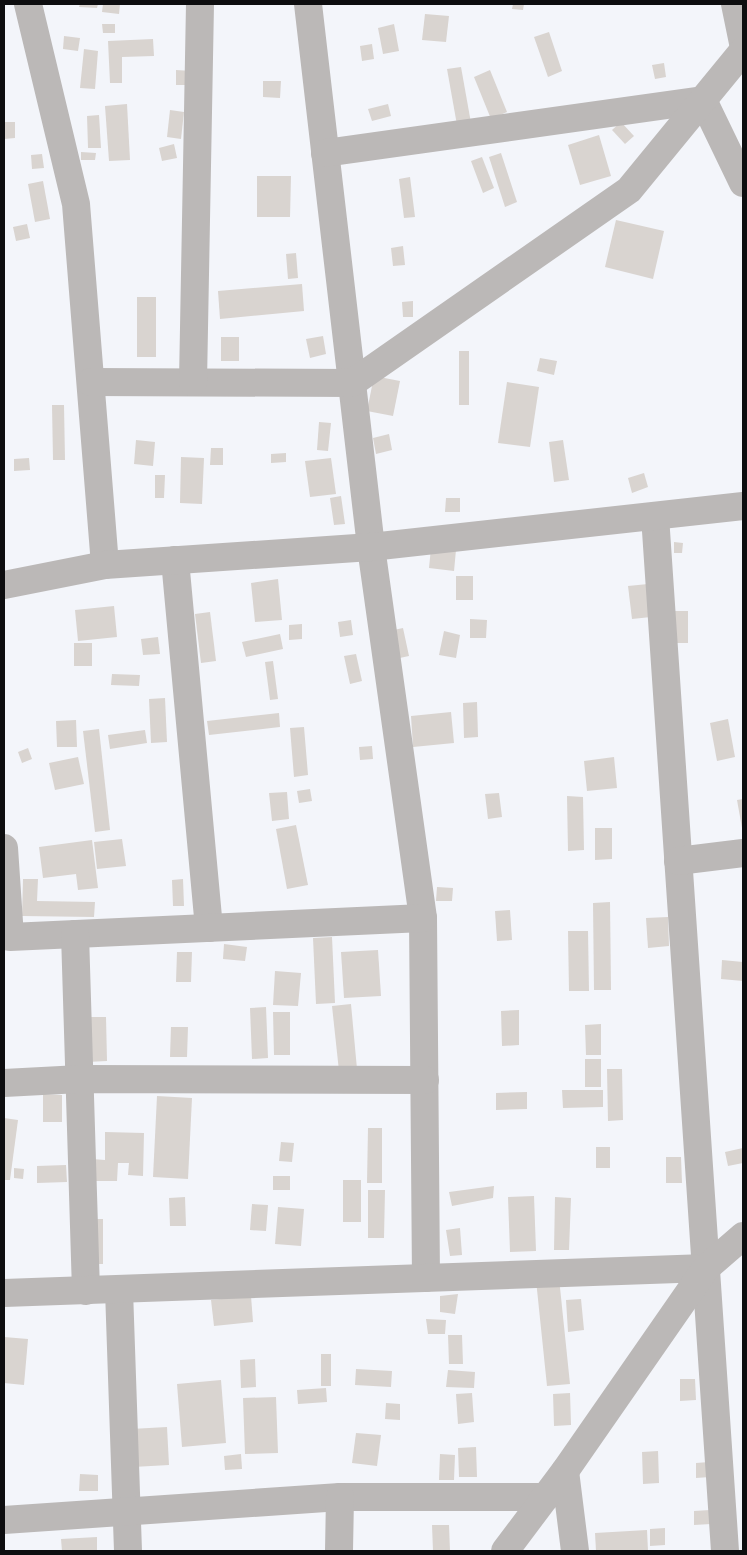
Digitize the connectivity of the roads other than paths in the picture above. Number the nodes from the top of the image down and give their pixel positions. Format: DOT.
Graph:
graph roads {
  1 [pos="28,4"];
  2 [pos="200,4"];
  3 [pos="308,4"];
  4 [pos="735,4"];
  5 [pos="743,43"];
  6 [pos="743,51"];
  7 [pos="704,100"];
  8 [pos="325,153"];
  9 [pos="743,183"];
  10 [pos="90,382"];
  11 [pos="194,382"];
  12 [pos="352,383"];
  13 [pos="743,506"];
  14 [pos="655,516"];
  15 [pos="371,547"];
  16 [pos="176,560"];
  17 [pos="105,565"];
  18 [pos="4,585"];
  19 [pos="4,848"];
  20 [pos="743,853"];
  21 [pos="678,861"];
  22 [pos="423,918"];
  23 [pos="209,928"];
  24 [pos="75,934"];
  25 [pos="80,1079"];
  26 [pos="425,1080"];
  27 [pos="4,1083"];
  28 [pos="743,1236"];
  29 [pos="706,1268"];
  30 [pos="426,1278"];
  31 [pos="119,1290"];
  32 [pos="86,1291"];
  33 [pos="4,1293"];
  34 [pos="565,1471"];
  35 [pos="340,1497"];
  36 [pos="546,1497"];
  37 [pos="126,1512"];
  38 [pos="4,1520"];
  39 [pos="128,1551"];
  40 [pos="339,1551"];
  41 [pos="505,1551"];
  42 [pos="575,1551"];
  43 [pos="725,1551"];
  1 -- 10 [label="street"];
  2 -- 11 [label="street"];
  3 -- 8 [label="street"];
  4 -- 5 [label="street"];
  6 -- 7 [label="street"];
  7 -- 8 [label="street"];
  7 -- 9 [label="street"];
  7 -- 12 [label="street"];
  8 -- 12 [label="street"];
  10 -- 11 [label="street"];
  10 -- 17 [label="street"];
  11 -- 12 [label="street"];
  12 -- 15 [label="street"];
  13 -- 14 [label="street"];
  14 -- 15 [label="street"];
  14 -- 21 [label="street"];
  15 -- 16 [label="street"];
  15 -- 22 [label="street"];
  16 -- 17 [label="street"];
  16 -- 23 [label="street"];
  17 -- 18 [label="street"];
  19 -- 24 [label="street"];
  20 -- 21 [label="street"];
  21 -- 29 [label="street"];
  22 -- 23 [label="street"];
  22 -- 26 [label="street"];
  23 -- 24 [label="street"];
  24 -- 25 [label="street"];
  25 -- 26 [label="street"];
  25 -- 27 [label="street"];
  25 -- 32 [label="street"];
  26 -- 30 [label="street"];
  28 -- 29 [label="street"];
  29 -- 30 [label="street"];
  29 -- 34 [label="street"];
  29 -- 43 [label="street"];
  30 -- 31 [label="street"];
  31 -- 32 [label="street"];
  31 -- 37 [label="street"];
  32 -- 33 [label="street"];
  34 -- 36 [label="street"];
  34 -- 42 [label="street"];
  35 -- 36 [label="street"];
  35 -- 37 [label="street"];
  35 -- 40 [label="street"];
  36 -- 41 [label="street"];
  37 -- 38 [label="street"];
  37 -- 39 [label="street"];
}
